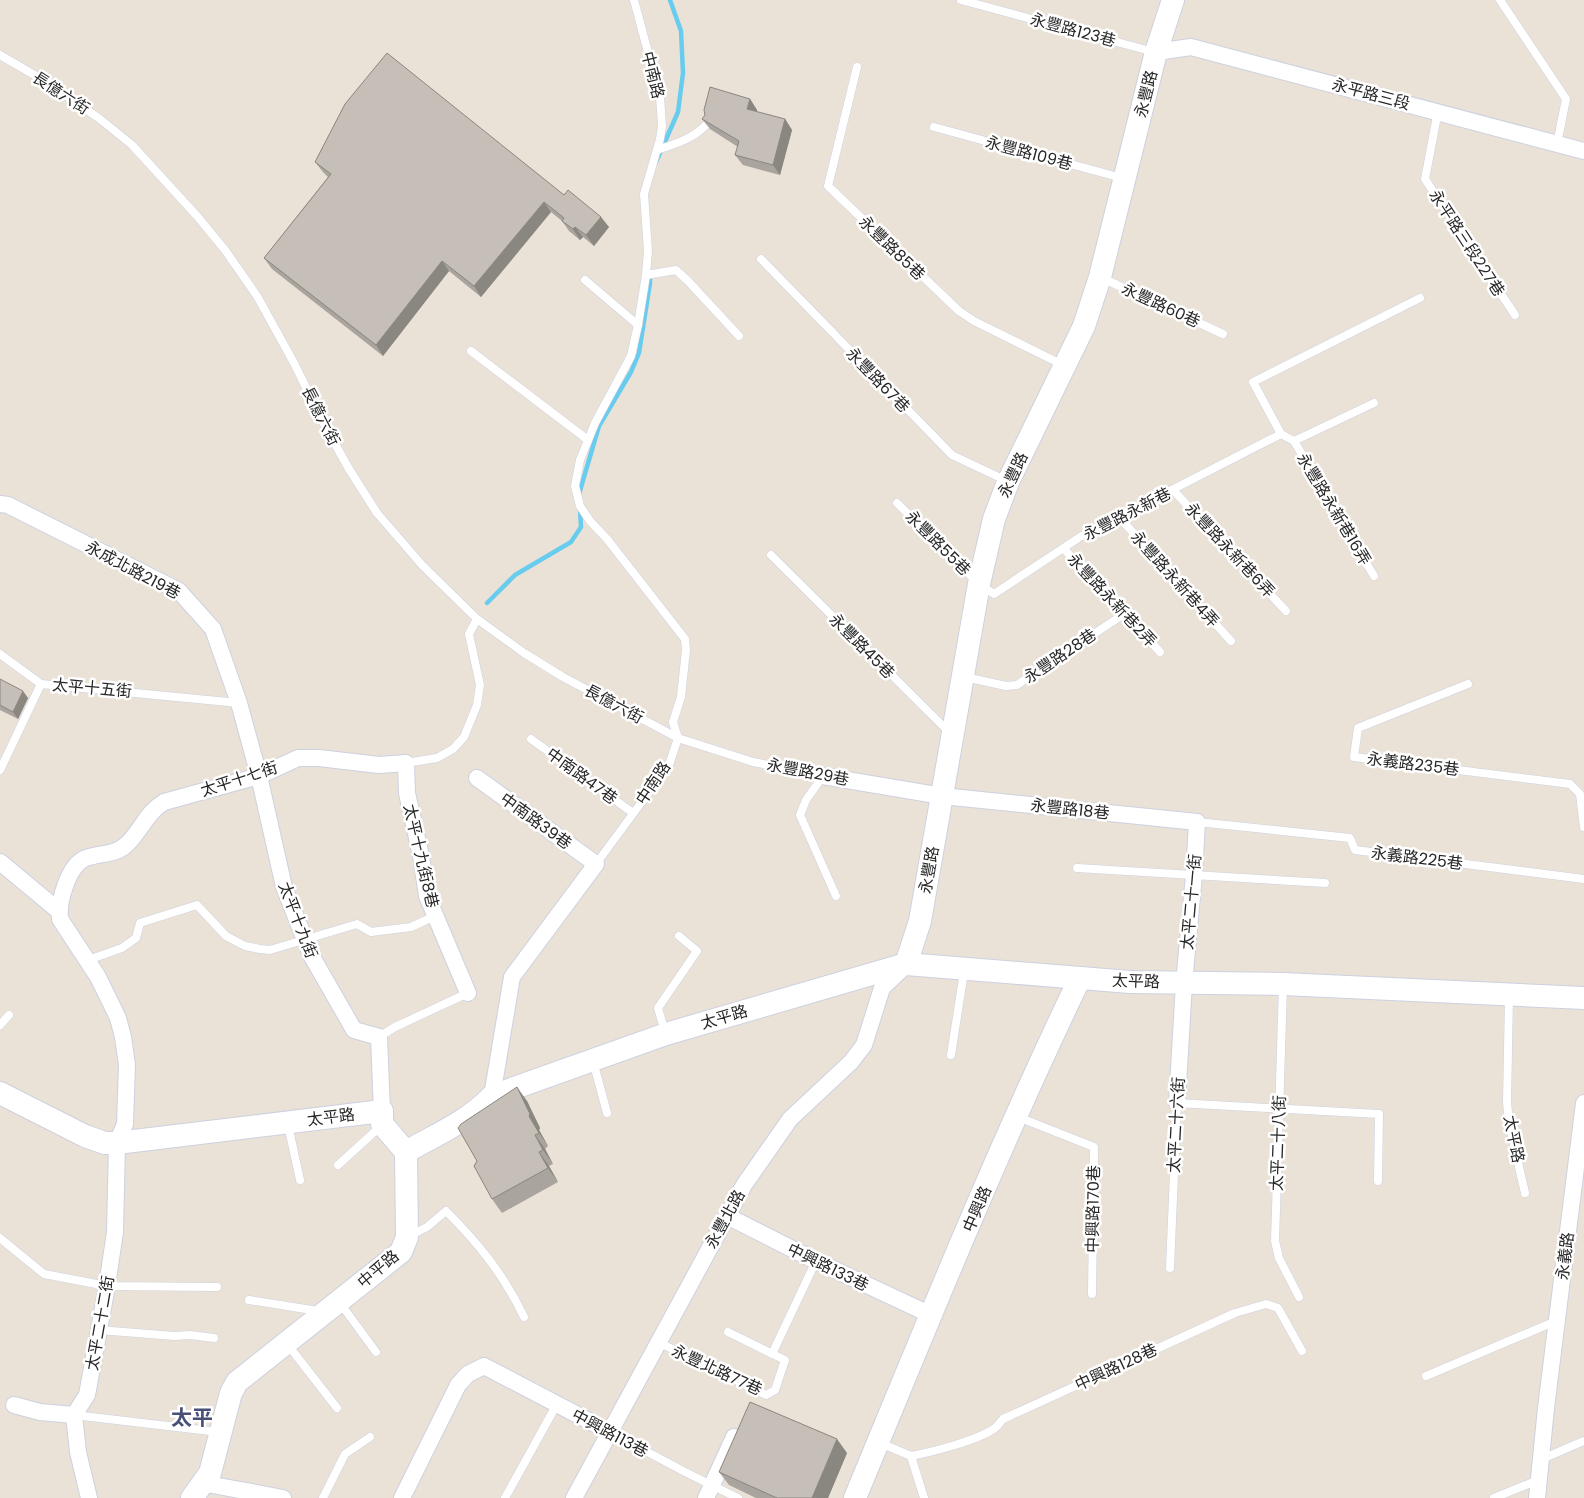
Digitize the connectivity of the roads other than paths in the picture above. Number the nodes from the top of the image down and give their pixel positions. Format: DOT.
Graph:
graph roads {
  1 [pos="634,0"];
  2 [pos="961,0"];
  3 [pos="1173,0"];
  4 [pos="1500,0"];
  5 [pos="1156,52"];
  6 [pos="0,55"];
  7 [pos="857,67"];
  8 [pos="1438,111"];
  9 [pos="706,124"];
  10 [pos="934,127"];
  11 [pos="1557,144"];
  12 [pos="656,150"];
  13 [pos="1584,151"];
  14 [pos="1124,178"];
  15 [pos="761,259"];
  16 [pos="646,274"];
  17 [pos="1100,276"];
  18 [pos="586,280"];
  19 [pos="1420,298"];
  20 [pos="1514,315"];
  21 [pos="638,325"];
  22 [pos="1223,334"];
  23 [pos="739,336"];
  24 [pos="471,351"];
  25 [pos="1064,366"];
  26 [pos="1374,403"];
  27 [pos="1281,434"];
  28 [pos="588,440"];
  29 [pos="1294,442"];
  30 [pos="1008,482"];
  31 [pos="1173,490"];
  32 [pos="897,503"];
  33 [pos="0,504"];
  34 [pos="1119,517"];
  35 [pos="1064,549"];
  36 [pos="771,555"];
  37 [pos="1374,576"];
  38 [pos="979,584"];
  39 [pos="1286,611"];
  40 [pos="1124,614"];
  41 [pos="477,619"];
  42 [pos="1230,640"];
  43 [pos="1160,652"];
  44 [pos="0,654"];
  45 [pos="962,676"];
  46 [pos="41,684"];
  47 [pos="1468,684"];
  48 [pos="239,703"];
  49 [pos="953,736"];
  50 [pos="678,738"];
  51 [pos="531,739"];
  52 [pos="3,754"];
  53 [pos="406,763"];
  54 [pos="0,770"];
  55 [pos="259,776"];
  56 [pos="823,776"];
  57 [pos="477,778"];
  58 [pos="942,796"];
  59 [pos="633,813"];
  60 [pos="1197,822"];
  61 [pos="1584,827"];
  62 [pos="0,862"];
  63 [pos="596,864"];
  64 [pos="1077,868"];
  65 [pos="1194,875"];
  66 [pos="1584,879"];
  67 [pos="1325,883"];
  68 [pos="836,896"];
  69 [pos="59,912"];
  70 [pos="435,916"];
  71 [pos="679,936"];
  72 [pos="304,941"];
  73 [pos="88,960"];
  74 [pos="906,964"];
  75 [pos="964,970"];
  76 [pos="1080,978"];
  77 [pos="1184,983"];
  78 [pos="1283,984"];
  79 [pos="468,993"];
  80 [pos="1510,995"];
  81 [pos="1584,998"];
  82 [pos="9,1015"];
  83 [pos="0,1026"];
  84 [pos="666,1034"];
  85 [pos="379,1037"];
  86 [pos="951,1055"];
  87 [pos="593,1059"];
  88 [pos="0,1093"];
  89 [pos="492,1096"];
  90 [pos="1584,1102"];
  91 [pos="1177,1103"];
  92 [pos="1280,1108"];
  93 [pos="607,1113"];
  94 [pos="1016,1116"];
  95 [pos="382,1118"];
  96 [pos="288,1122"];
  97 [pos="117,1143"];
  98 [pos="406,1152"];
  99 [pos="338,1166"];
  100 [pos="300,1180"];
  101 [pos="1378,1181"];
  102 [pos="1525,1193"];
  103 [pos="727,1216"];
  104 [pos="407,1237"];
  105 [pos="0,1238"];
  106 [pos="816,1261"];
  107 [pos="1170,1268"];
  108 [pos="107,1286"];
  109 [pos="217,1286"];
  110 [pos="1092,1294"];
  111 [pos="1299,1297"];
  112 [pos="249,1300"];
  113 [pos="332,1307"];
  114 [pos="931,1315"];
  115 [pos="524,1317"];
  116 [pos="1558,1320"];
  117 [pos="99,1330"];
  118 [pos="728,1332"];
  119 [pos="214,1338"];
  120 [pos="658,1342"];
  121 [pos="287,1343"];
  122 [pos="376,1352"];
  123 [pos="1302,1352"];
  124 [pos="772,1354"];
  125 [pos="1426,1376"];
  126 [pos="557,1404"];
  127 [pos="14,1405"];
  128 [pos="337,1408"];
  129 [pos="74,1415"];
  130 [pos="221,1432"];
  131 [pos="610,1432"];
  132 [pos="370,1437"];
  133 [pos="734,1437"];
  134 [pos="1584,1441"];
  135 [pos="878,1442"];
  136 [pos="911,1456"];
  137 [pos="1540,1460"];
  138 [pos="1538,1480"];
  139 [pos="197,1491"];
  140 [pos="709,1492"];
  141 [pos="264,1496"];
  142 [pos="89,1498"];
  143 [pos="283,1498"];
  144 [pos="323,1498"];
  145 [pos="402,1498"];
  146 [pos="505,1498"];
  147 [pos="574,1498"];
  148 [pos="738,1498"];
  149 [pos="855,1498"];
  150 [pos="924,1498"];
  151 [pos="1494,1498"];
  152 [pos="1537,1498"];
  1 -- 12 [label="lane, 中南路"];
  2 -- 5 [label="lane, 永豐路123巷"];
  3 -- 5 [label="street, 永豐路"];
  4 -- 11 [label="lane"];
  5 -- 8 [label="street, 永平路三段"];
  5 -- 14 [label="street, 永豐路"];
  6 -- 41 [label="lane, 長億六街"];
  7 -- 25 [label="lane, 永豐路85巷"];
  8 -- 11 [label="street, 永平路三段"];
  8 -- 20 [label="lane, 永平路三段227巷"];
  9 -- 12 [label="lane"];
  10 -- 14 [label="lane, 永豐路109巷"];
  11 -- 13 [label="street, 永平路三段"];
  12 -- 16 [label="lane, 中南路"];
  14 -- 17 [label="street, 永豐路"];
  15 -- 30 [label="lane, 永豐路67巷"];
  16 -- 21 [label="lane, 中南路"];
  16 -- 23 [label="lane"];
  17 -- 22 [label="lane, 永豐路60巷"];
  17 -- 25 [label="street, 永豐路"];
  18 -- 21 [label="lane"];
  19 -- 27 [label="lane"];
  21 -- 28 [label="lane, 中南路"];
  24 -- 28 [label="lane"];
  25 -- 30 [label="street, 永豐路"];
  26 -- 29 [label="lane"];
  27 -- 29 [label="lane"];
  27 -- 31 [label="lane, 永豐路永新巷"];
  28 -- 50 [label="lane, 中南路"];
  29 -- 37 [label="lane, 永豐路永新巷16弄"];
  30 -- 38 [label="street, 永豐路"];
  31 -- 34 [label="lane, 永豐路永新巷"];
  31 -- 39 [label="lane, 永豐路永新巷6弄"];
  32 -- 38 [label="lane, 永豐路55巷"];
  33 -- 48 [label="street, 永成北路219巷"];
  34 -- 35 [label="lane, 永豐路永新巷"];
  34 -- 42 [label="lane, 永豐路永新巷4弄"];
  35 -- 38 [label="lane, 永豐路永新巷"];
  35 -- 40 [label="lane, 永豐路永新巷2弄"];
  36 -- 49 [label="lane, 永豐路45巷"];
  38 -- 45 [label="street, 永豐路"];
  40 -- 43 [label="lane, 永豐路永新巷2弄"];
  40 -- 45 [label="lane, 永豐路28巷"];
  41 -- 50 [label="lane, 長億六街"];
  41 -- 53 [label="lane, 太平十七街"];
  44 -- 46 [label="lane"];
  45 -- 49 [label="street, 永豐路"];
  46 -- 48 [label="lane, 太平十五街"];
  46 -- 52 [label="lane, 太平十五街"];
  47 -- 61 [label="lane, 永義路235巷"];
  48 -- 55 [label="street, 太平十九街"];
  49 -- 58 [label="street, 永豐路"];
  50 -- 56 [label="lane, 永豐路29巷"];
  50 -- 59 [label="lane, 中南路"];
  51 -- 59 [label="lane, 中南路47巷"];
  52 -- 54 [label="lane, 太平十五街"];
  53 -- 55 [label="street, 太平十七街"];
  53 -- 70 [label="street, 太平十九街8巷"];
  55 -- 69 [label="street, 太平十七街"];
  55 -- 72 [label="street, 太平十九街"];
  56 -- 58 [label="street, 永豐路29巷"];
  56 -- 68 [label="lane"];
  57 -- 63 [label="street, 中南路39巷"];
  58 -- 60 [label="street, 永豐路18巷"];
  58 -- 74 [label="street, 永豐路"];
  59 -- 63 [label="lane, 中南路"];
  60 -- 65 [label="street, 太平二十一街"];
  60 -- 66 [label="lane, 永義路225巷"];
  62 -- 69 [label="street"];
  63 -- 89 [label="street, 中南路"];
  64 -- 65 [label="lane"];
  65 -- 67 [label="lane"];
  65 -- 77 [label="street, 太平二十一街"];
  69 -- 73 [label="street"];
  70 -- 72 [label="lane"];
  70 -- 79 [label="street, 太平十九街8巷"];
  71 -- 84 [label="lane"];
  72 -- 73 [label="lane"];
  72 -- 85 [label="street, 太平十九街"];
  73 -- 97 [label="street"];
  74 -- 75 [label="street, 太平路"];
  74 -- 84 [label="street, 太平路"];
  74 -- 103 [label="street, 永豐北路"];
  75 -- 76 [label="street, 太平路"];
  75 -- 86 [label="lane"];
  76 -- 77 [label="street, 太平路"];
  76 -- 94 [label="street, 中興路"];
  77 -- 78 [label="street, 太平路"];
  77 -- 91 [label="street, 太平二十六街"];
  78 -- 80 [label="street, 太平路"];
  78 -- 92 [label="lane, 太平二十八街"];
  79 -- 85 [label="lane, 太平十九街8巷"];
  80 -- 81 [label="street, 太平路"];
  80 -- 102 [label="lane, 太平路"];
  82 -- 83 [label="lane"];
  84 -- 87 [label="street, 太平路"];
  85 -- 95 [label="street"];
  87 -- 89 [label="street, 太平路"];
  87 -- 93 [label="lane"];
  88 -- 97 [label="street, 太平路"];
  89 -- 98 [label="street, 太平路"];
  90 -- 116 [label="street, 永義路"];
  91 -- 92 [label="lane"];
  91 -- 107 [label="lane, 太平二十六街"];
  92 -- 101 [label="lane"];
  92 -- 111 [label="lane, 太平二十八街"];
  94 -- 110 [label="lane, 中興路170巷"];
  94 -- 114 [label="street, 中興路"];
  95 -- 96 [label="street, 太平路"];
  95 -- 98 [label="street"];
  95 -- 99 [label="lane"];
  96 -- 97 [label="street, 太平路"];
  96 -- 100 [label="lane"];
  97 -- 108 [label="street, 太平二十二街"];
  98 -- 104 [label="street, 中平路"];
  103 -- 106 [label="street, 中興路133巷"];
  103 -- 120 [label="street, 永豐北路"];
  104 -- 113 [label="street, 中平路"];
  104 -- 115 [label="lane"];
  105 -- 108 [label="lane"];
  106 -- 114 [label="street, 中興路133巷"];
  106 -- 124 [label="lane"];
  108 -- 109 [label="lane"];
  108 -- 117 [label="street, 太平二十二街"];
  112 -- 113 [label="lane"];
  113 -- 121 [label="street, 中平路"];
  113 -- 122 [label="lane"];
  114 -- 135 [label="street, 中興路"];
  116 -- 125 [label="lane"];
  116 -- 137 [label="street, 永義路"];
  117 -- 119 [label="lane"];
  117 -- 129 [label="street, 太平二十二街"];
  118 -- 124 [label="lane"];
  120 -- 124 [label="lane, 永豐北路77巷"];
  120 -- 131 [label="street, 永豐北路"];
  121 -- 128 [label="lane"];
  121 -- 130 [label="street, 中平路"];
  123 -- 136 [label="lane, 中興路128巷"];
  126 -- 131 [label="street, 中興路113巷"];
  126 -- 145 [label="street, 中興路113巷"];
  126 -- 146 [label="lane"];
  127 -- 129 [label="street"];
  129 -- 130 [label="lane"];
  129 -- 142 [label="street"];
  130 -- 139 [label="street, 中平路"];
  131 -- 140 [label="lane, 中興路113巷"];
  131 -- 147 [label="street, 永豐北路"];
  132 -- 144 [label="lane"];
  133 -- 140 [label="street"];
  134 -- 137 [label="lane"];
  135 -- 136 [label="lane"];
  135 -- 149 [label="street, 中興路"];
  136 -- 150 [label="lane"];
  137 -- 138 [label="street, 永義路"];
  138 -- 151 [label="lane"];
  138 -- 152 [label="street, 永義路"];
  139 -- 141 [label="street"];
  140 -- 148 [label="lane, 中興路113巷"];
  141 -- 143 [label="street"];
}
